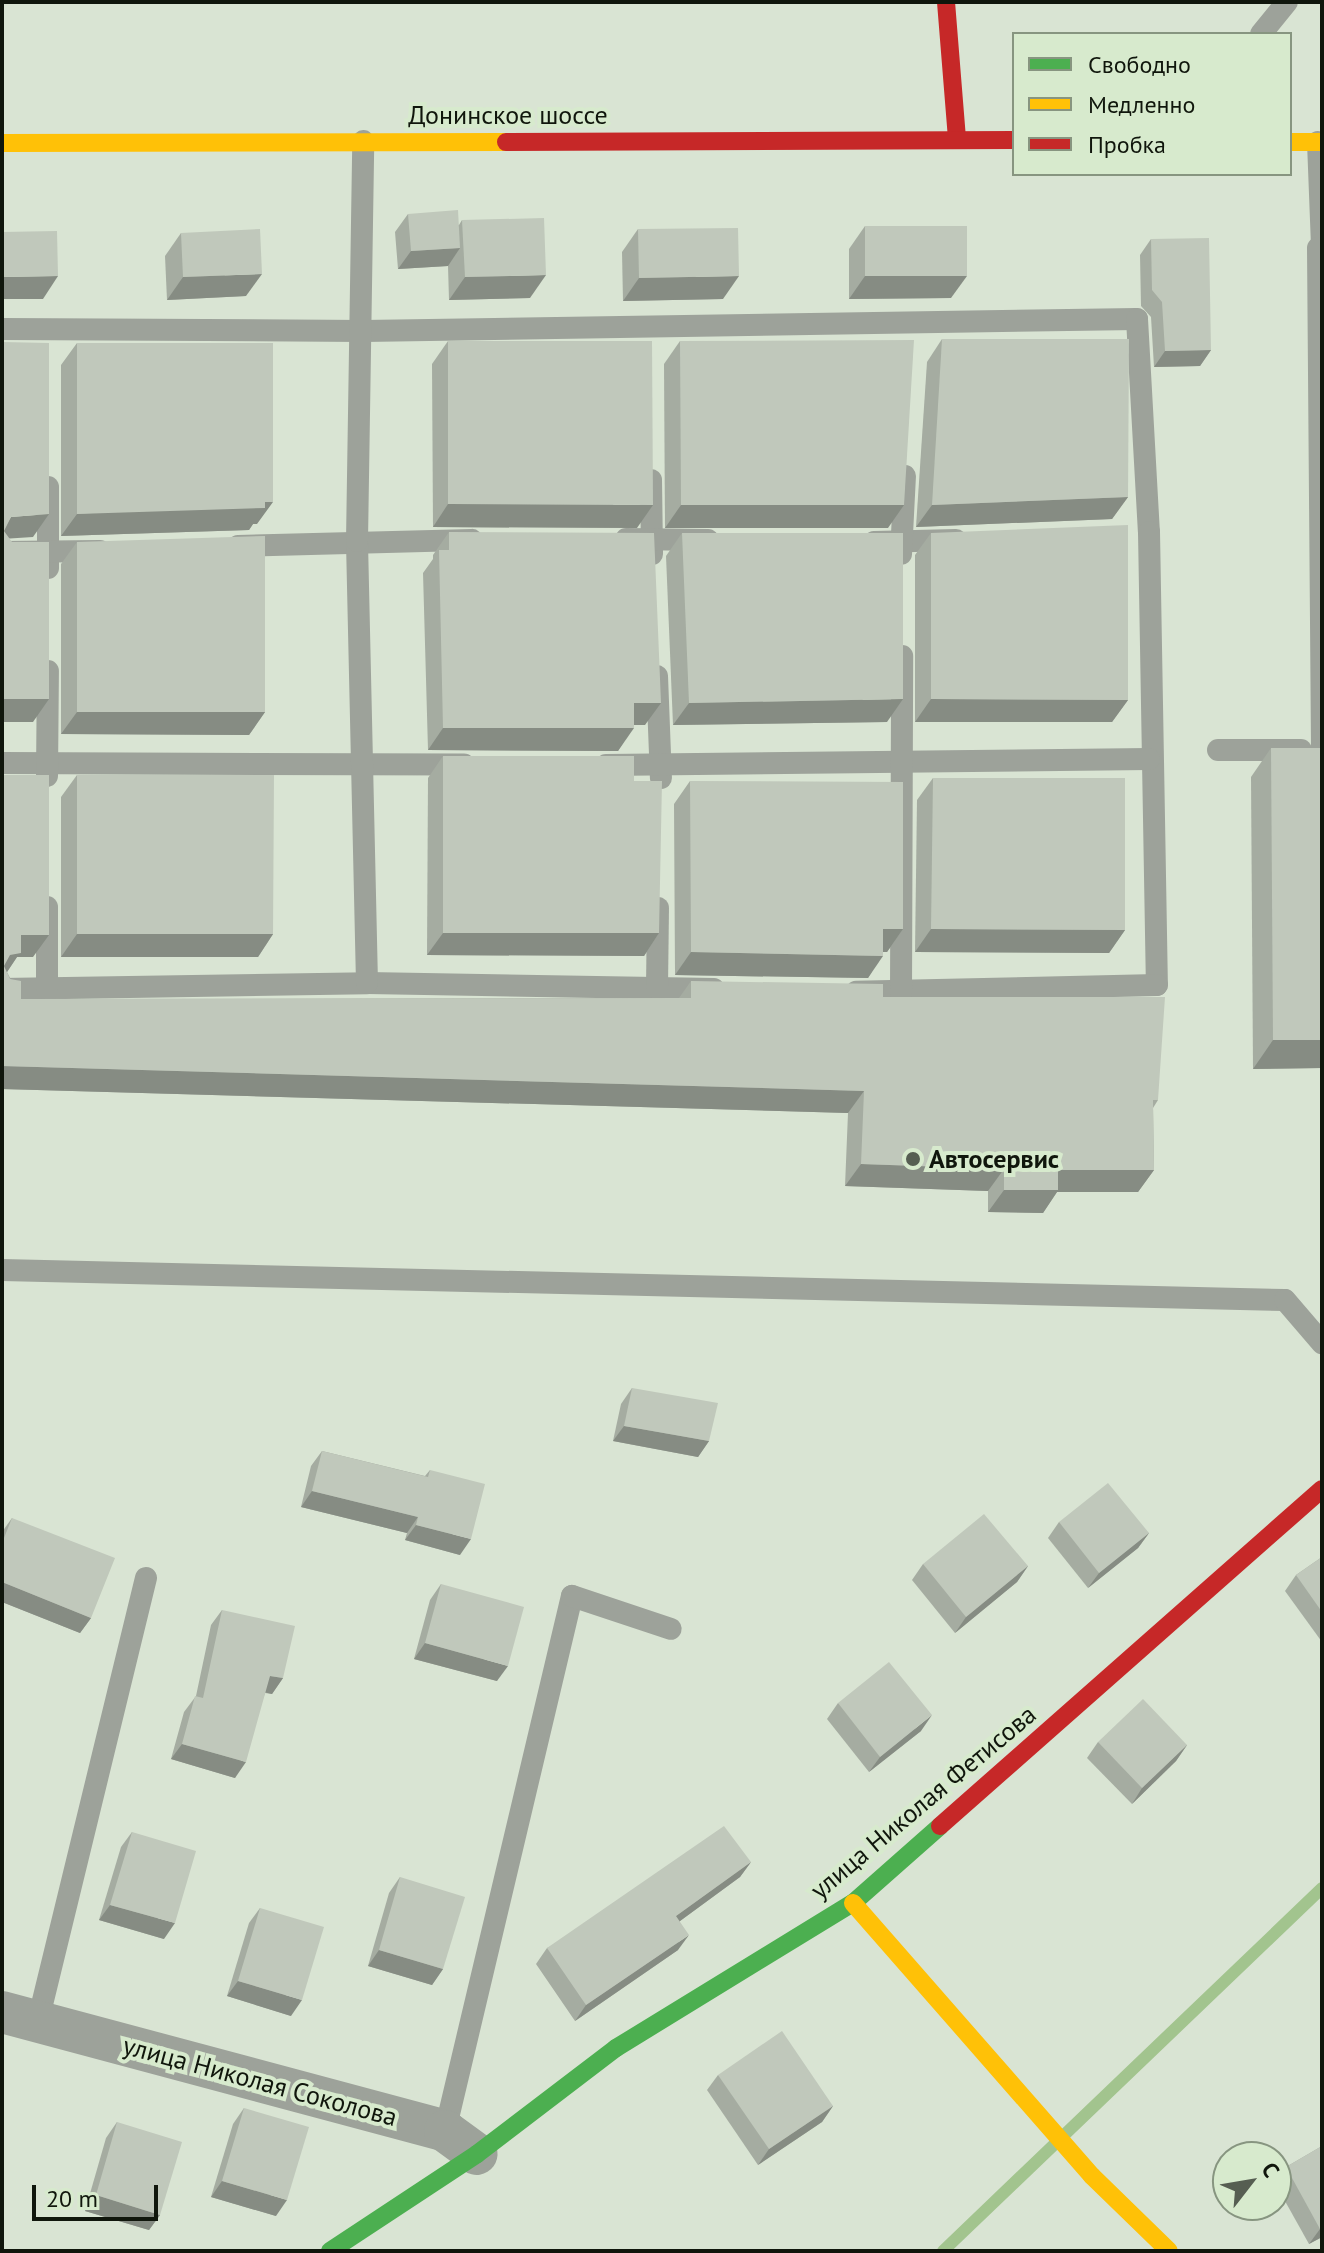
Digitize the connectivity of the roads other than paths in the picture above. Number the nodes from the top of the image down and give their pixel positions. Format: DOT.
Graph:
graph roads {
  1 [pos="946,2"];
  2 [pos="1287,2"];
  3 [pos="1263,32"];
  4 [pos="957,140"];
  5 [pos="1012,140"];
  6 [pos="363,141"];
  7 [pos="1292,142"];
  8 [pos="1320,142"];
  9 [pos="2,143"];
  10 [pos="1320,248"];
  11 [pos="650,323"];
  12 [pos="2,329"];
  13 [pos="364,331"];
  14 [pos="650,354"];
  15 [pos="907,448"];
  16 [pos="48,457"];
  17 [pos="651,462"];
  18 [pos="605,539"];
  19 [pos="651,539"];
  20 [pos="978,539"];
  21 [pos="496,540"];
  22 [pos="729,540"];
  23 [pos="357,541"];
  24 [pos="854,542"];
  25 [pos="901,542"];
  26 [pos="218,546"];
  27 [pos="125,550"];
  28 [pos="2,552"];
  29 [pos="48,553"];
  30 [pos="901,573"];
  31 [pos="653,584"];
  32 [pos="48,598"];
  33 [pos="902,635"];
  34 [pos="48,643"];
  35 [pos="656,660"];
  36 [pos="1218,750"];
  37 [pos="1322,750"];
  38 [pos="904,759"];
  39 [pos="1149,759"];
  40 [pos="2,763"];
  41 [pos="47,763"];
  42 [pos="365,765"];
  43 [pos="490,765"];
  44 [pos="583,765"];
  45 [pos="661,765"];
  46 [pos="47,793"];
  47 [pos="660,797"];
  48 [pos="659,877"];
  49 [pos="47,884"];
  50 [pos="367,983"];
  51 [pos="657,988"];
  52 [pos="2,989"];
  53 [pos="47,989"];
  54 [pos="733,990"];
  55 [pos="825,992"];
  56 [pos="901,993"];
  57 [pos="2,1270"];
  58 [pos="1322,1343"];
  59 [pos="1322,1489"];
  60 [pos="146,1578"];
  61 [pos="671,1629"];
  62 [pos="853,1903"];
  63 [pos="20,2016"];
  64 [pos="461,2142"];
  65 [pos="330,2251"];
  66 [pos="1169,2251"];
  1 -- 4 [label="street"];
  2 -- 3 [label="lane"];
  4 -- 5 [label="street, Донинское шоссе"];
  4 -- 6 [label="street, Донинское шоссе"];
  6 -- 9 [label="street, Донинское шоссе"];
  6 -- 13 [label="lane"];
  7 -- 8 [label="street"];
  8 -- 10 [label="lane"];
  10 -- 37 [label="lane"];
  11 -- 13 [label="lane"];
  11 -- 14 [label="lane"];
  11 -- 39 [label="lane"];
  12 -- 13 [label="lane"];
  13 -- 23 [label="lane"];
  15 -- 25 [label="lane"];
  16 -- 29 [label="lane"];
  17 -- 19 [label="lane"];
  18 -- 19 [label="lane"];
  19 -- 22 [label="lane"];
  19 -- 31 [label="lane"];
  20 -- 25 [label="lane"];
  21 -- 23 [label="lane"];
  23 -- 26 [label="lane"];
  23 -- 42 [label="lane"];
  24 -- 25 [label="lane"];
  25 -- 30 [label="lane"];
  27 -- 29 [label="lane"];
  28 -- 29 [label="lane"];
  29 -- 32 [label="lane"];
  33 -- 38 [label="lane"];
  34 -- 41 [label="lane"];
  35 -- 45 [label="lane"];
  36 -- 37 [label="lane"];
  38 -- 39 [label="lane"];
  38 -- 45 [label="lane"];
  38 -- 56 [label="lane"];
  39 -- 56 [label="lane"];
  40 -- 41 [label="lane"];
  41 -- 42 [label="lane"];
  41 -- 46 [label="lane"];
  42 -- 43 [label="lane"];
  42 -- 50 [label="lane"];
  44 -- 45 [label="lane"];
  45 -- 47 [label="lane"];
  48 -- 51 [label="lane"];
  49 -- 53 [label="lane"];
  50 -- 51 [label="lane"];
  50 -- 53 [label="lane"];
  51 -- 54 [label="lane"];
  52 -- 53 [label="lane"];
  55 -- 56 [label="lane"];
  57 -- 58 [label="lane"];
  59 -- 62 [label="street, улица Николая Фетисова"];
  60 -- 63 [label="lane, улица Николая Соколова"];
  61 -- 64 [label="lane"];
  62 -- 64 [label="street, улица Николая Фетисова"];
  62 -- 66 [label="street"];
  63 -- 64 [label="street, улица Николая Соколова"];
  64 -- 65 [label="street, улица Николая Фетисова"];
}
